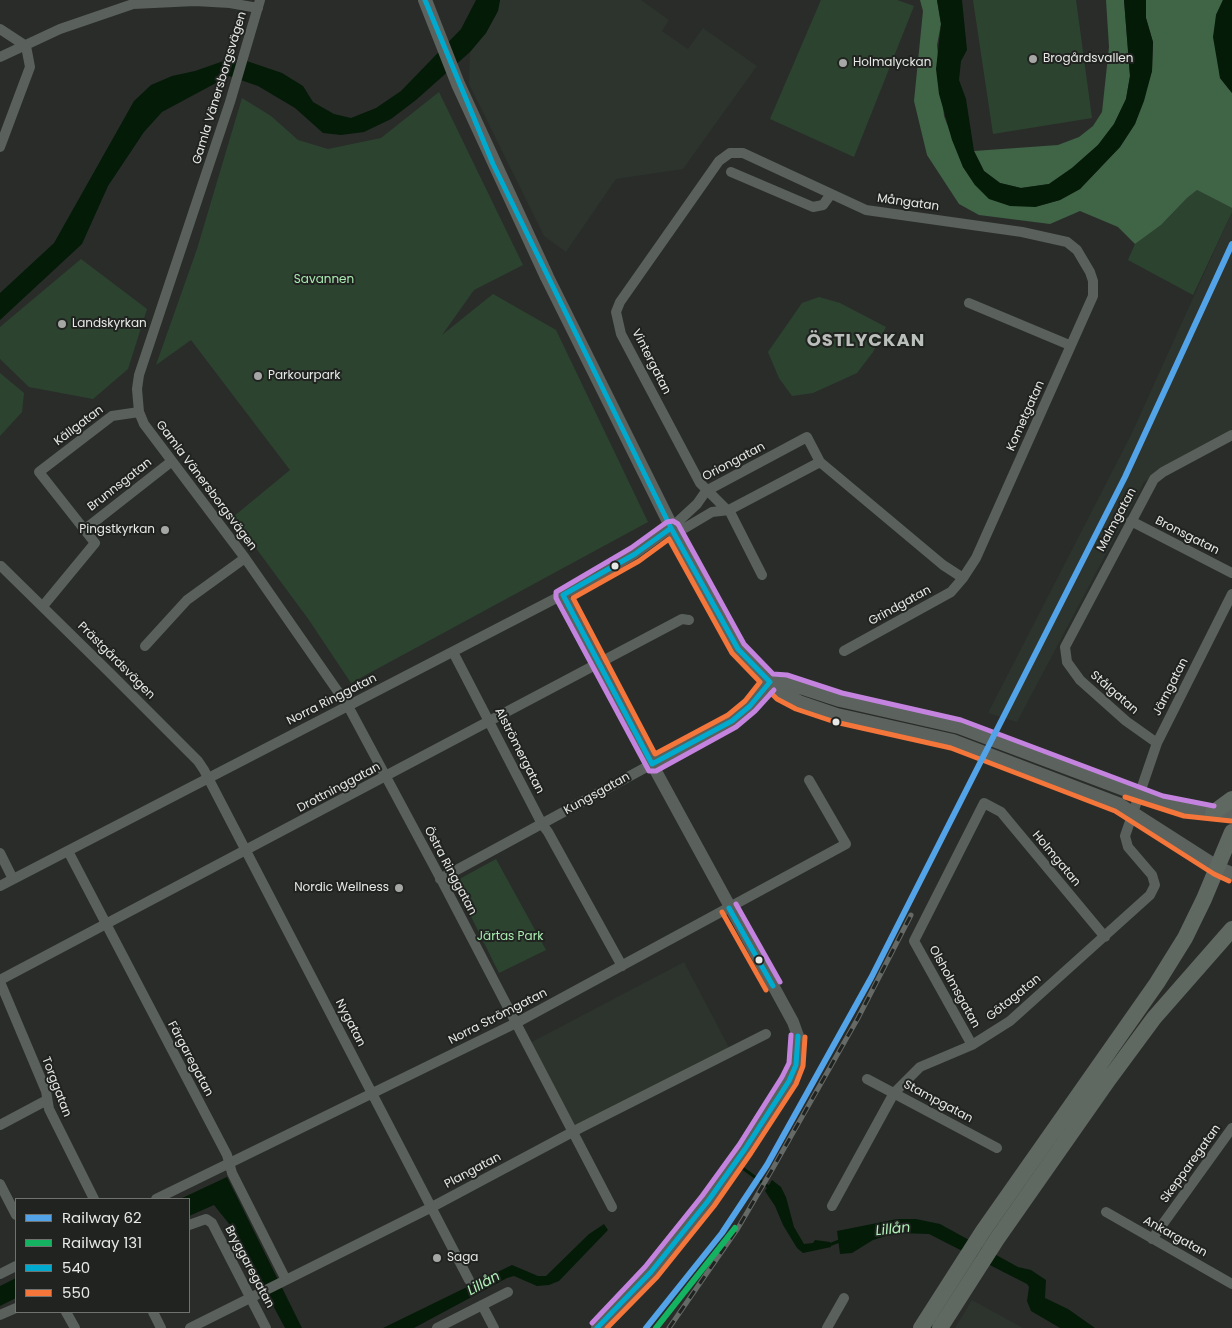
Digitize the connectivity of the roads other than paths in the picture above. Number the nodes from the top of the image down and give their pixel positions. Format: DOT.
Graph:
graph roads {
  1 [pos="425,0"];
  2 [pos="430,0"];
  3 [pos="132,2"];
  4 [pos="259,4"];
  5 [pos="437,28"];
  6 [pos="0,30"];
  7 [pos="26,46"];
  8 [pos="0,57"];
  9 [pos="0,147"];
  10 [pos="730,153"];
  11 [pos="731,172"];
  12 [pos="831,194"];
  13 [pos="1085,260"];
  14 [pos="969,303"];
  15 [pos="1067,344"];
  16 [pos="139,412"];
  17 [pos="1232,436"];
  18 [pos="172,461"];
  19 [pos="820,462"];
  20 [pos="706,491"];
  21 [pos="728,510"];
  22 [pos="1130,521"];
  23 [pos="671,528"];
  24 [pos="84,530"];
  25 [pos="246,558"];
  26 [pos="1,566"];
  27 [pos="1232,572"];
  28 [pos="762,575"];
  29 [pos="963,578"];
  30 [pos="1232,594"];
  31 [pos="563,595"];
  32 [pos="43,606"];
  33 [pos="689,620"];
  34 [pos="145,646"];
  35 [pos="844,651"];
  36 [pos="453,652"];
  37 [pos="1065,652"];
  38 [pos="599,664"];
  39 [pos="770,682"];
  40 [pos="348,706"];
  41 [pos="490,721"];
  42 [pos="1157,743"];
  43 [pos="652,764"];
  44 [pos="386,778"];
  45 [pos="208,779"];
  46 [pos="810,780"];
  47 [pos="1140,795"];
  48 [pos="1232,799"];
  49 [pos="1213,813"];
  50 [pos="1134,814"];
  51 [pos="1232,814"];
  52 [pos="542,824"];
  53 [pos="1232,832"];
  54 [pos="68,851"];
  55 [pos="246,851"];
  56 [pos="0,853"];
  57 [pos="1225,871"];
  58 [pos="13,879"];
  59 [pos="440,879"];
  60 [pos="0,886"];
  61 [pos="729,908"];
  62 [pos="106,924"];
  63 [pos="1232,929"];
  64 [pos="1104,937"];
  65 [pos="914,941"];
  66 [pos="622,966"];
  67 [pos="0,981"];
  68 [pos="516,1023"];
  69 [pos="766,1034"];
  70 [pos="972,1045"];
  71 [pos="867,1079"];
  72 [pos="372,1093"];
  73 [pos="894,1093"];
  74 [pos="47,1100"];
  75 [pos="0,1125"];
  76 [pos="1232,1128"];
  77 [pos="574,1132"];
  78 [pos="997,1148"];
  79 [pos="229,1163"];
  80 [pos="0,1184"];
  81 [pos="94,1198"];
  82 [pos="158,1198"];
  83 [pos="832,1206"];
  84 [pos="432,1207"];
  85 [pos="612,1207"];
  86 [pos="1106,1212"];
  87 [pos="15,1213"];
  88 [pos="190,1225"];
  89 [pos="990,1235"];
  90 [pos="1152,1239"];
  91 [pos="15,1266"];
  92 [pos="0,1274"];
  93 [pos="469,1280"];
  94 [pos="284,1281"];
  95 [pos="1232,1284"];
  96 [pos="508,1292"];
  97 [pos="251,1297"];
  98 [pos="844,1298"];
  99 [pos="482,1306"];
  100 [pos="15,1308"];
  101 [pos="67,1313"];
  102 [pos="154,1313"];
  103 [pos="0,1315"];
  104 [pos="75,1328"];
  105 [pos="161,1328"];
  106 [pos="190,1328"];
  107 [pos="266,1328"];
  108 [pos="437,1328"];
  109 [pos="494,1328"];
  110 [pos="597,1328"];
  111 [pos="827,1328"];
  112 [pos="921,1328"];
  113 [pos="940,1328"];
  1 -- 5 [label="main road"];
  2 -- 5 [label="main road"];
  3 -- 4 [label="street"];
  3 -- 7 [label="street"];
  4 -- 16 [label="street, Gamla Vänersborgsvägen"];
  5 -- 23 [label="main road"];
  6 -- 7 [label="street"];
  7 -- 8 [label="street"];
  7 -- 9 [label="street"];
  10 -- 12 [label="street, Mångatan"];
  10 -- 20 [label="street, Vintergatan"];
  11 -- 12 [label="street"];
  12 -- 13 [label="street, Mångatan"];
  13 -- 29 [label="street, Kometgatan"];
  14 -- 15 [label="street"];
  16 -- 18 [label="street, Gamla Vänersborgsvägen"];
  16 -- 24 [label="street, Källgatan"];
  17 -- 22 [label="street, Malmgatan"];
  18 -- 24 [label="street, Brunnsgatan"];
  18 -- 25 [label="street, Gamla Vänersborgsvägen"];
  19 -- 20 [label="street, Oriongatan"];
  19 -- 21 [label="street"];
  19 -- 29 [label="street, Oriongatan"];
  20 -- 21 [label="street, Vintergatan"];
  20 -- 23 [label="street, Oriongatan"];
  21 -- 23 [label="street"];
  21 -- 28 [label="street"];
  22 -- 27 [label="street, Bronsgatan"];
  22 -- 37 [label="street, Malmgatan"];
  23 -- 31 [label="street, Norra Ringgatan"];
  23 -- 39 [label="main road"];
  24 -- 32 [label="street"];
  25 -- 34 [label="street"];
  25 -- 40 [label="street, Gamla Vänersborgsvägen"];
  26 -- 32 [label="street, Prästgårdsvägen"];
  29 -- 35 [label="street, Grindgatan"];
  30 -- 42 [label="street, Järngatan"];
  31 -- 36 [label="street, Norra Ringgatan"];
  31 -- 38 [label="street"];
  32 -- 45 [label="street, Prästgårdsvägen"];
  33 -- 38 [label="street, Drottninggatan"];
  36 -- 40 [label="street, Norra Ringgatan"];
  36 -- 41 [label="street, Alströmergatan"];
  37 -- 42 [label="street, Stålgatan"];
  38 -- 41 [label="street, Drottninggatan"];
  38 -- 43 [label="street"];
  39 -- 43 [label="street, Kungsgatan"];
  39 -- 47 [label="main road"];
  39 -- 50 [label="main road"];
  40 -- 44 [label="street, Östra Ringgatan"];
  40 -- 45 [label="street, Norra Ringgatan"];
  41 -- 44 [label="street, Drottninggatan"];
  41 -- 52 [label="street, Alströmergatan"];
  42 -- 47 [label="street, Järngatan"];
  43 -- 52 [label="street, Kungsgatan"];
  43 -- 61 [label="street"];
  44 -- 55 [label="street, Drottninggatan"];
  44 -- 59 [label="street, Östra Ringgatan"];
  45 -- 54 [label="street, Norra Ringgatan"];
  45 -- 55 [label="street, Nygatan"];
  46 -- 61 [label="street, Norra Strömgatan"];
  47 -- 49 [label="main road"];
  47 -- 50 [label="street, Götagatan"];
  48 -- 49 [label="highway"];
  49 -- 51 [label="main road"];
  50 -- 57 [label="main road"];
  50 -- 64 [label="street, Götagatan"];
  52 -- 59 [label="street, Kungsgatan"];
  52 -- 66 [label="street, Alströmergatan"];
  53 -- 57 [label="highway"];
  54 -- 58 [label="street, Norra Ringgatan"];
  54 -- 62 [label="street, Färgaregatan"];
  55 -- 62 [label="street, Drottninggatan"];
  55 -- 72 [label="street, Nygatan"];
  56 -- 58 [label="street"];
  57 -- 89 [label="highway"];
  58 -- 60 [label="street, Norra Ringgatan"];
  59 -- 68 [label="street, Östra Ringgatan"];
  61 -- 66 [label="street, Norra Strömgatan"];
  61 -- 110 [label="street"];
  62 -- 67 [label="street, Drottninggatan"];
  62 -- 79 [label="street, Färgaregatan"];
  63 -- 89 [label="highway"];
  64 -- 65 [label="street, Holmgatan"];
  64 -- 70 [label="street, Götagatan"];
  65 -- 70 [label="street, Olsholmsgatan"];
  66 -- 68 [label="street, Norra Strömgatan"];
  67 -- 74 [label="street, Torggatan"];
  68 -- 72 [label="street, Norra Strömgatan"];
  68 -- 77 [label="street, Östra Ringgatan"];
  69 -- 77 [label="street, Plangatan"];
  70 -- 73 [label="street, Götagatan"];
  71 -- 73 [label="street, Stampgatan"];
  72 -- 79 [label="street, Norra Strömgatan"];
  72 -- 84 [label="street, Nygatan"];
  73 -- 78 [label="street, Stampgatan"];
  73 -- 83 [label="street, Götagatan"];
  74 -- 75 [label="street"];
  74 -- 81 [label="street, Torggatan"];
  76 -- 90 [label="street, Skepparegatan"];
  77 -- 84 [label="street, Plangatan"];
  77 -- 85 [label="street, Östra Ringgatan"];
  79 -- 82 [label="street, Norra Strömgatan"];
  79 -- 94 [label="street, Färgaregatan"];
  80 -- 87 [label="street"];
  84 -- 93 [label="street, Nygatan"];
  84 -- 94 [label="street, Plangatan"];
  86 -- 90 [label="street, Ankargatan"];
  88 -- 97 [label="street, Bryggaregatan"];
  89 -- 112 [label="highway"];
  89 -- 113 [label="highway"];
  90 -- 95 [label="street, Ankargatan"];
  91 -- 92 [label="street"];
  94 -- 97 [label="street, Plangatan"];
  96 -- 99 [label="street"];
  97 -- 106 [label="street, Plangatan"];
  97 -- 107 [label="street, Bryggaregatan"];
  98 -- 111 [label="street"];
  99 -- 108 [label="street"];
  99 -- 109 [label="street"];
  100 -- 103 [label="street"];
  101 -- 104 [label="street"];
  102 -- 105 [label="street"];
}
